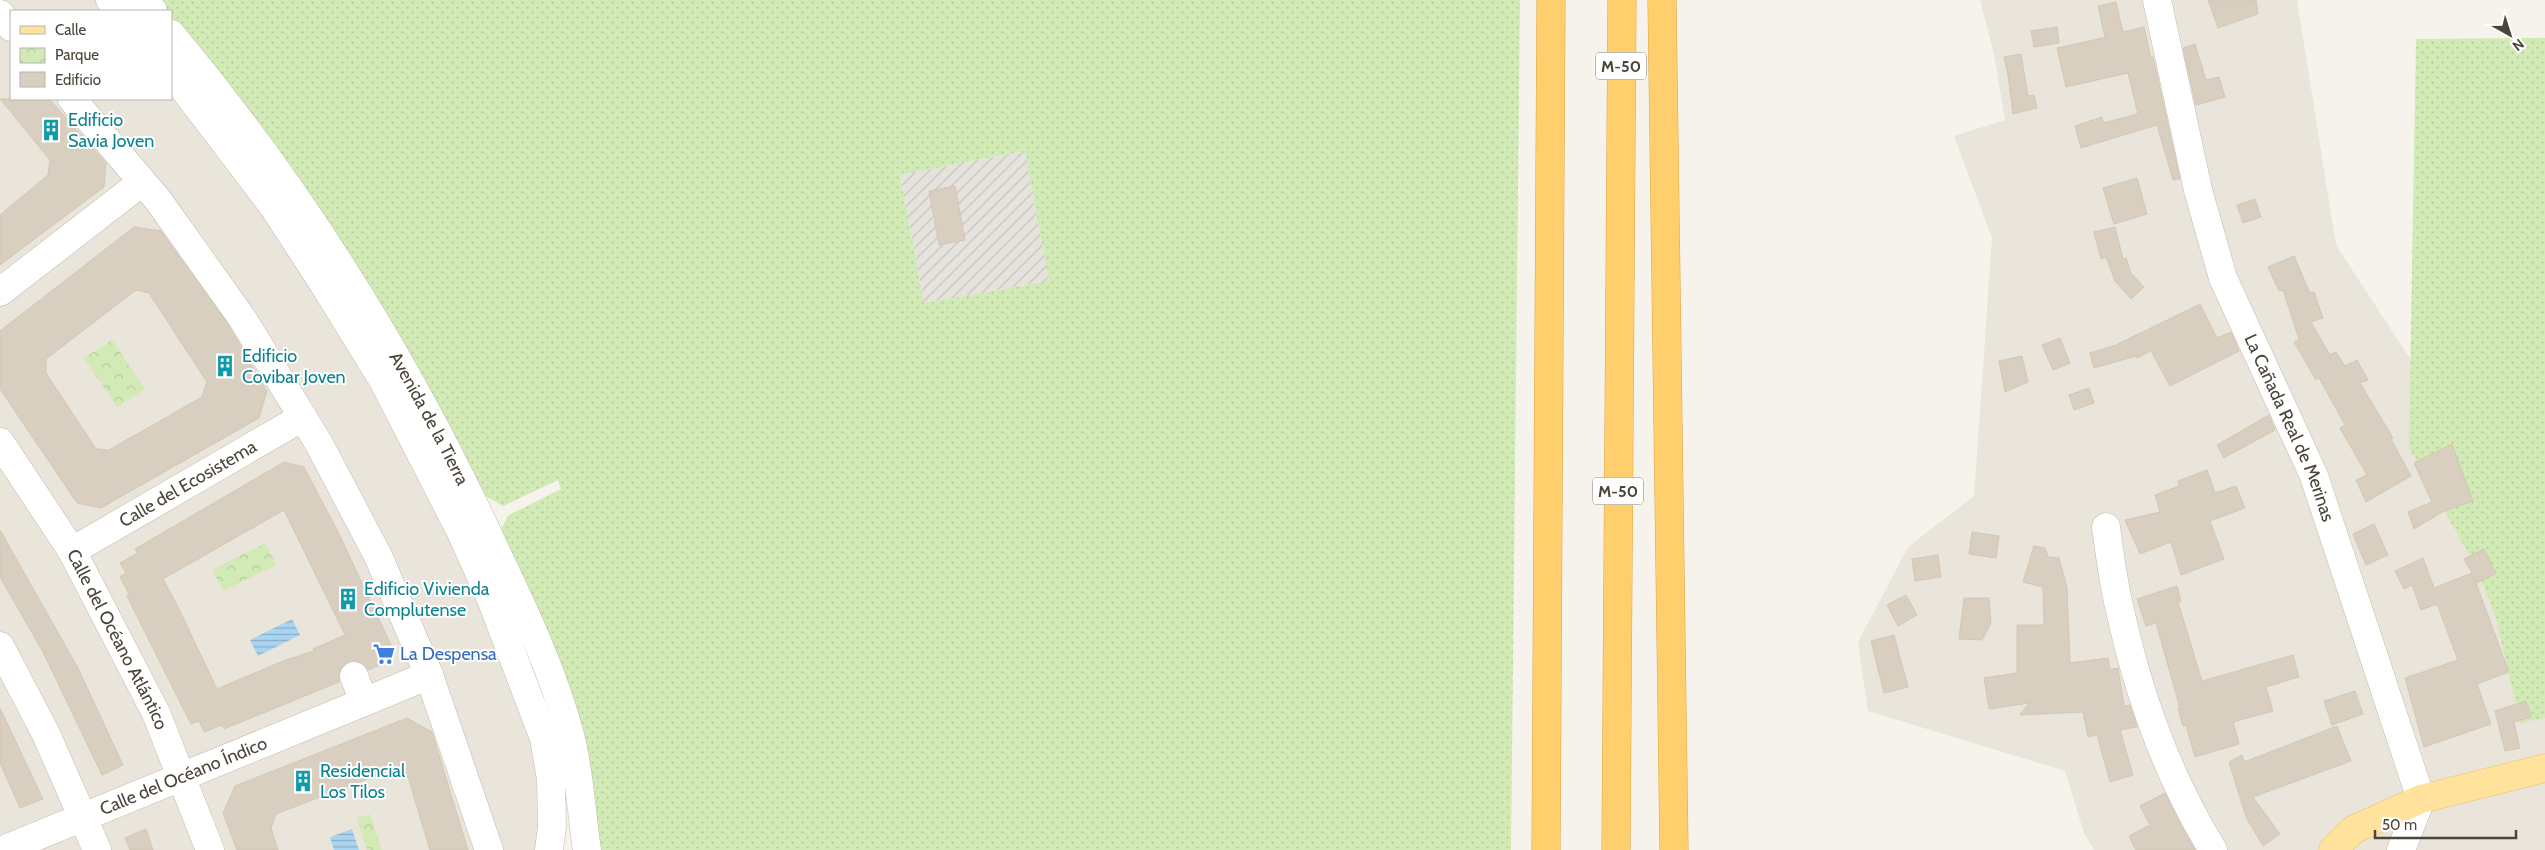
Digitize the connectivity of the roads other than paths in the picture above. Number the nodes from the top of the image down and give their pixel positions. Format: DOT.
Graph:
graph roads {
  1 [pos="110,0"];
  2 [pos="143,0"];
  3 [pos="1551,0"];
  4 [pos="1622,0"];
  5 [pos="1662,0"];
  6 [pos="2157,0"];
  7 [pos="119,10"];
  8 [pos="152,10"];
  9 [pos="0,14"];
  10 [pos="10,26"];
  11 [pos="172,35"];
  12 [pos="172,73"];
  13 [pos="73,100"];
  14 [pos="142,182"];
  15 [pos="0,292"];
  16 [pos="303,417"];
  17 [pos="0,442"];
  18 [pos="2106,527"];
  19 [pos="72,551"];
  20 [pos="0,646"];
  21 [pos="429,675"];
  22 [pos="354,676"];
  23 [pos="364,702"];
  24 [pos="2545,768"];
  25 [pos="182,776"];
  26 [pos="2422,799"];
  27 [pos="83,817"];
  28 [pos="3,850"];
  29 [pos="97,850"];
  30 [pos="210,850"];
  31 [pos="489,850"];
  32 [pos="550,850"];
  33 [pos="587,850"];
  34 [pos="1546,850"];
  35 [pos="1616,850"];
  36 [pos="1674,850"];
  37 [pos="2213,850"];
  38 [pos="2333,850"];
  39 [pos="2401,850"];
  1 -- 7 [label="street"];
  2 -- 8 [label="street"];
  3 -- 34 [label="highway"];
  4 -- 35 [label="highway, M-50"];
  5 -- 36 [label="highway"];
  6 -- 26 [label="street, La Cañada Real de Merinas"];
  9 -- 10 [label="street"];
  11 -- 33 [label="street, Avenida de la Tierra"];
  12 -- 32 [label="street, Avenida de la Tierra"];
  13 -- 14 [label="street"];
  14 -- 15 [label="street"];
  14 -- 16 [label="street"];
  16 -- 19 [label="street, Calle del Ecosistema"];
  16 -- 21 [label="street"];
  17 -- 19 [label="street, Calle del Océano Atlántico"];
  18 -- 37 [label="street"];
  19 -- 25 [label="street, Calle del Océano Atlántico"];
  20 -- 27 [label="street"];
  21 -- 23 [label="street, Calle del Océano Índico"];
  21 -- 31 [label="street"];
  22 -- 23 [label="street"];
  23 -- 25 [label="street, Calle del Océano Índico"];
  24 -- 26 [label="main road"];
  25 -- 27 [label="street, Calle del Océano Índico"];
  25 -- 30 [label="street, Calle del Océano Atlántico"];
  26 -- 38 [label="main road"];
  26 -- 39 [label="street"];
  27 -- 28 [label="street, Calle del Océano Índico"];
  27 -- 29 [label="street"];
}
